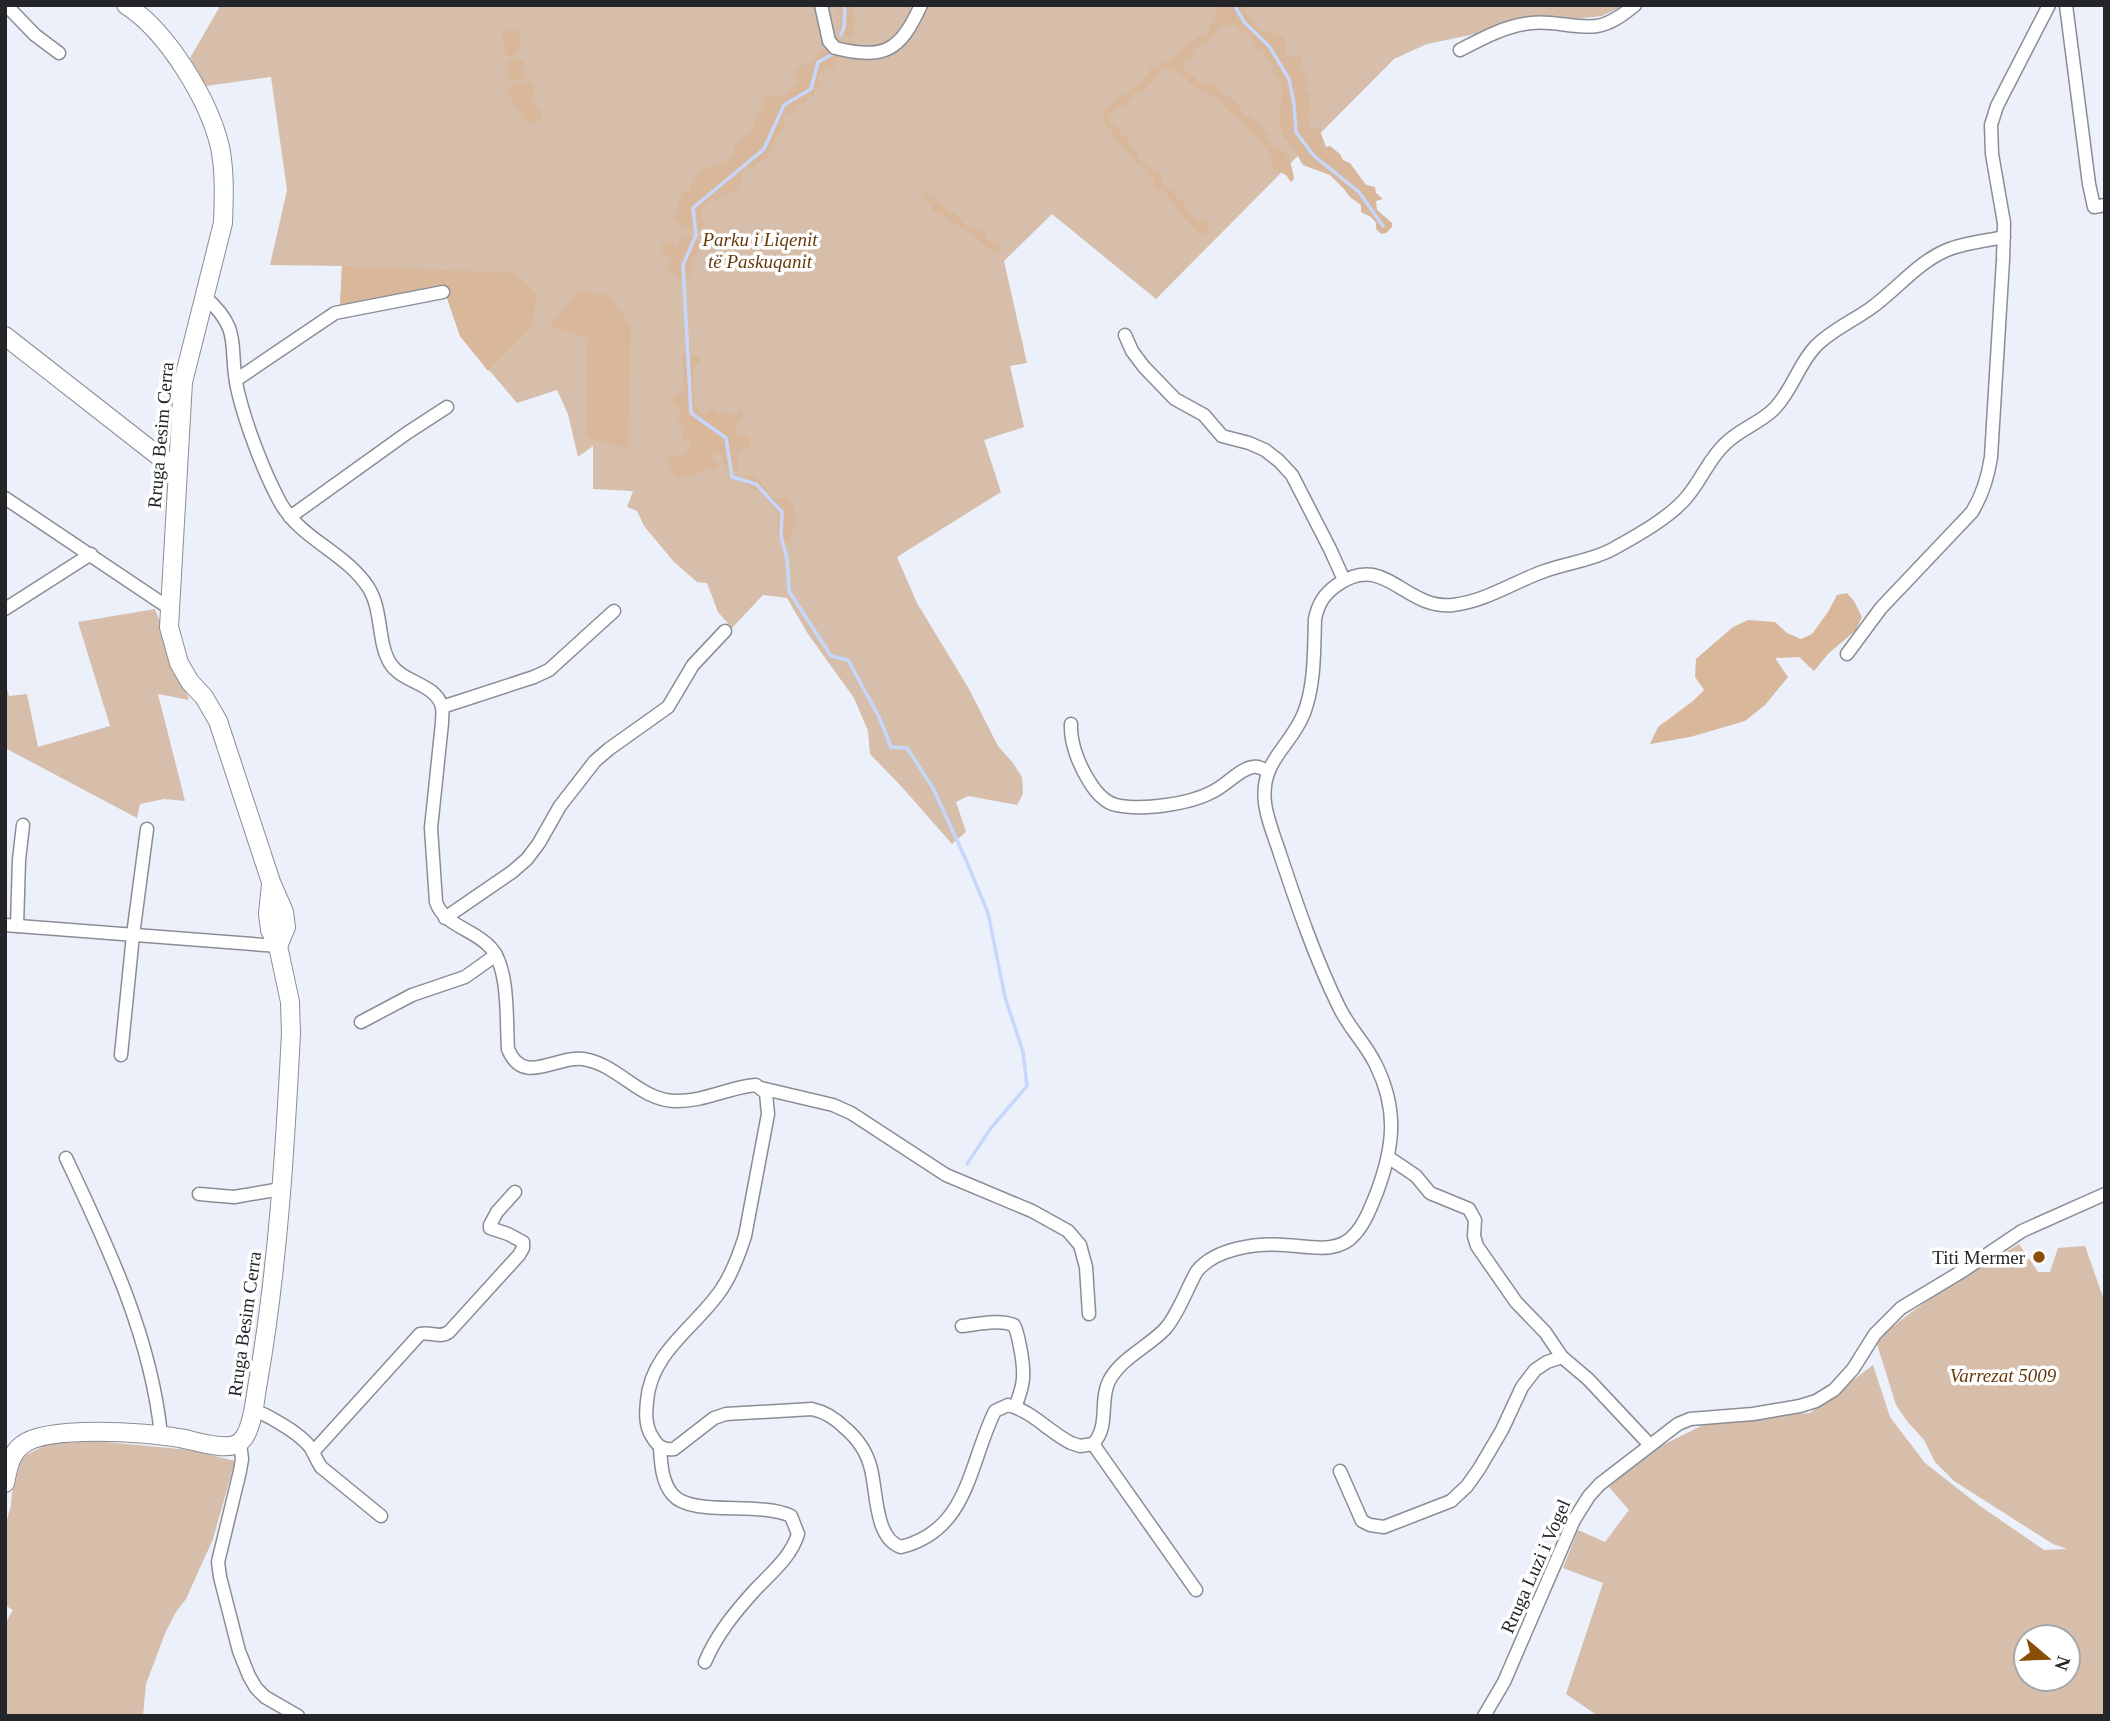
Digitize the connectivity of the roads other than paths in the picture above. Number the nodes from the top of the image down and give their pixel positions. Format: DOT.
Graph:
graph roads {
  1 [pos="6,5"];
  2 [pos="127,5"];
  3 [pos="821,5"];
  4 [pos="921,5"];
  5 [pos="1635,5"];
  6 [pos="2049,5"];
  7 [pos="2066,5"];
  8 [pos="1460,50"];
  9 [pos="59,53"];
  10 [pos="2099,206"];
  11 [pos="2004,237"];
  12 [pos="443,292"];
  13 [pos="204,296"];
  14 [pos="1125,335"];
  15 [pos="5,336"];
  16 [pos="236,380"];
  17 [pos="447,407"];
  18 [pos="177,466"];
  19 [pos="5,498"];
  20 [pos="290,517"];
  21 [pos="91,554"];
  22 [pos="1344,580"];
  23 [pos="169,608"];
  24 [pos="5,609"];
  25 [pos="614,611"];
  26 [pos="725,631"];
  27 [pos="1847,654"];
  28 [pos="442,706"];
  29 [pos="1072,724"];
  30 [pos="1268,772"];
  31 [pos="23,825"];
  32 [pos="147,829"];
  33 [pos="445,918"];
  34 [pos="11,926"];
  35 [pos="133,935"];
  36 [pos="278,946"];
  37 [pos="496,955"];
  38 [pos="360,1022"];
  39 [pos="121,1055"];
  40 [pos="761,1088"];
  41 [pos="1388,1157"];
  42 [pos="66,1158"];
  43 [pos="281,1189"];
  44 [pos="515,1192"];
  45 [pos="199,1194"];
  46 [pos="2105,1194"];
  47 [pos="1089,1314"];
  48 [pos="962,1326"];
  49 [pos="1562,1357"];
  50 [pos="1015,1406"];
  51 [pos="253,1409"];
  52 [pos="161,1435"];
  53 [pos="240,1443"];
  54 [pos="1093,1444"];
  55 [pos="1649,1444"];
  56 [pos="660,1448"];
  57 [pos="313,1452"];
  58 [pos="1340,1471"];
  59 [pos="5,1482"];
  60 [pos="381,1516"];
  61 [pos="1196,1590"];
  62 [pos="705,1662"];
  63 [pos="298,1716"];
  64 [pos="1484,1716"];
  1 -- 9 [label="street"];
  2 -- 13 [label="street, Rruga Besim Cerra"];
  3 -- 4 [label="street"];
  5 -- 8 [label="street"];
  6 -- 11 [label="street"];
  7 -- 10 [label="street"];
  11 -- 22 [label="street"];
  11 -- 27 [label="street"];
  12 -- 16 [label="street"];
  13 -- 16 [label="street"];
  13 -- 18 [label="street, Rruga Besim Cerra"];
  14 -- 22 [label="street"];
  15 -- 18 [label="street"];
  16 -- 20 [label="street"];
  17 -- 20 [label="street"];
  18 -- 23 [label="street, Rruga Besim Cerra"];
  19 -- 21 [label="street"];
  20 -- 28 [label="street"];
  21 -- 23 [label="street"];
  21 -- 24 [label="street"];
  22 -- 30 [label="street"];
  23 -- 36 [label="street, Rruga Besim Cerra"];
  25 -- 28 [label="street"];
  26 -- 33 [label="street"];
  28 -- 33 [label="street"];
  29 -- 30 [label="street"];
  30 -- 41 [label="street"];
  31 -- 34 [label="street"];
  32 -- 35 [label="street"];
  33 -- 37 [label="street"];
  34 -- 35 [label="street"];
  35 -- 36 [label="street"];
  35 -- 39 [label="street"];
  36 -- 43 [label="street, Rruga Besim Cerra"];
  37 -- 38 [label="street"];
  37 -- 40 [label="street"];
  40 -- 47 [label="street"];
  40 -- 56 [label="street"];
  41 -- 49 [label="street"];
  41 -- 54 [label="street"];
  42 -- 52 [label="street"];
  43 -- 45 [label="street"];
  43 -- 51 [label="street, Rruga Besim Cerra"];
  44 -- 57 [label="street"];
  46 -- 55 [label="street, Rruga Luzi i Vogel"];
  48 -- 50 [label="street"];
  49 -- 55 [label="street"];
  49 -- 58 [label="street"];
  50 -- 54 [label="street"];
  50 -- 56 [label="street"];
  51 -- 53 [label="street, Rruga Besim Cerra"];
  51 -- 57 [label="street"];
  52 -- 53 [label="street"];
  52 -- 59 [label="street"];
  53 -- 63 [label="street"];
  54 -- 61 [label="street"];
  55 -- 64 [label="street, Rruga Luzi i Vogel"];
  56 -- 62 [label="street"];
  57 -- 60 [label="street"];
}
